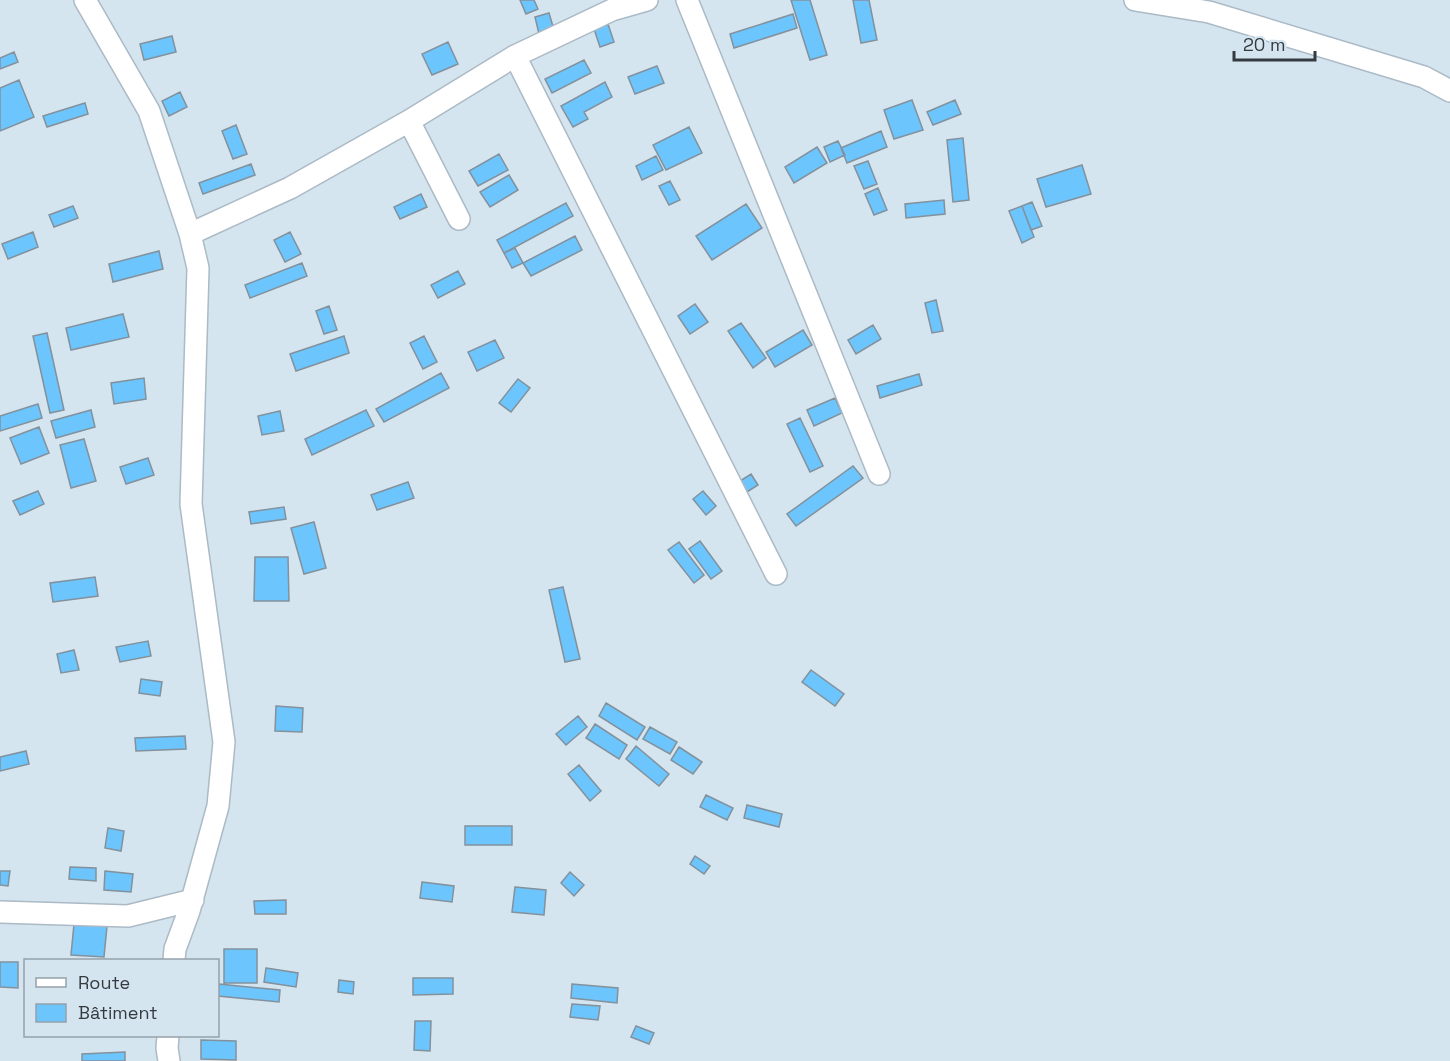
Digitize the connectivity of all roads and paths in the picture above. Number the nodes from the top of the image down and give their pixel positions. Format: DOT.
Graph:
graph roads {
  1 [pos="85,0"];
  2 [pos="647,0"];
  3 [pos="687,0"];
  4 [pos="1135,0"];
  5 [pos="515,56"];
  6 [pos="1450,91"];
  7 [pos="409,121"];
  8 [pos="459,219"];
  9 [pos="190,234"];
  10 [pos="879,474"];
  11 [pos="776,574"];
  12 [pos="192,900"];
  13 [pos="0,912"];
  14 [pos="174,959"];
  15 [pos="168,1037"];
  16 [pos="169,1061"];
  1 -- 9 [label="street"];
  2 -- 5 [label="street"];
  3 -- 10 [label="street"];
  4 -- 6 [label="street"];
  5 -- 7 [label="street"];
  5 -- 11 [label="street"];
  7 -- 8 [label="street"];
  7 -- 9 [label="street"];
  9 -- 12 [label="street"];
  12 -- 13 [label="street"];
  12 -- 14 [label="street"];
  15 -- 16 [label="street"];
}
